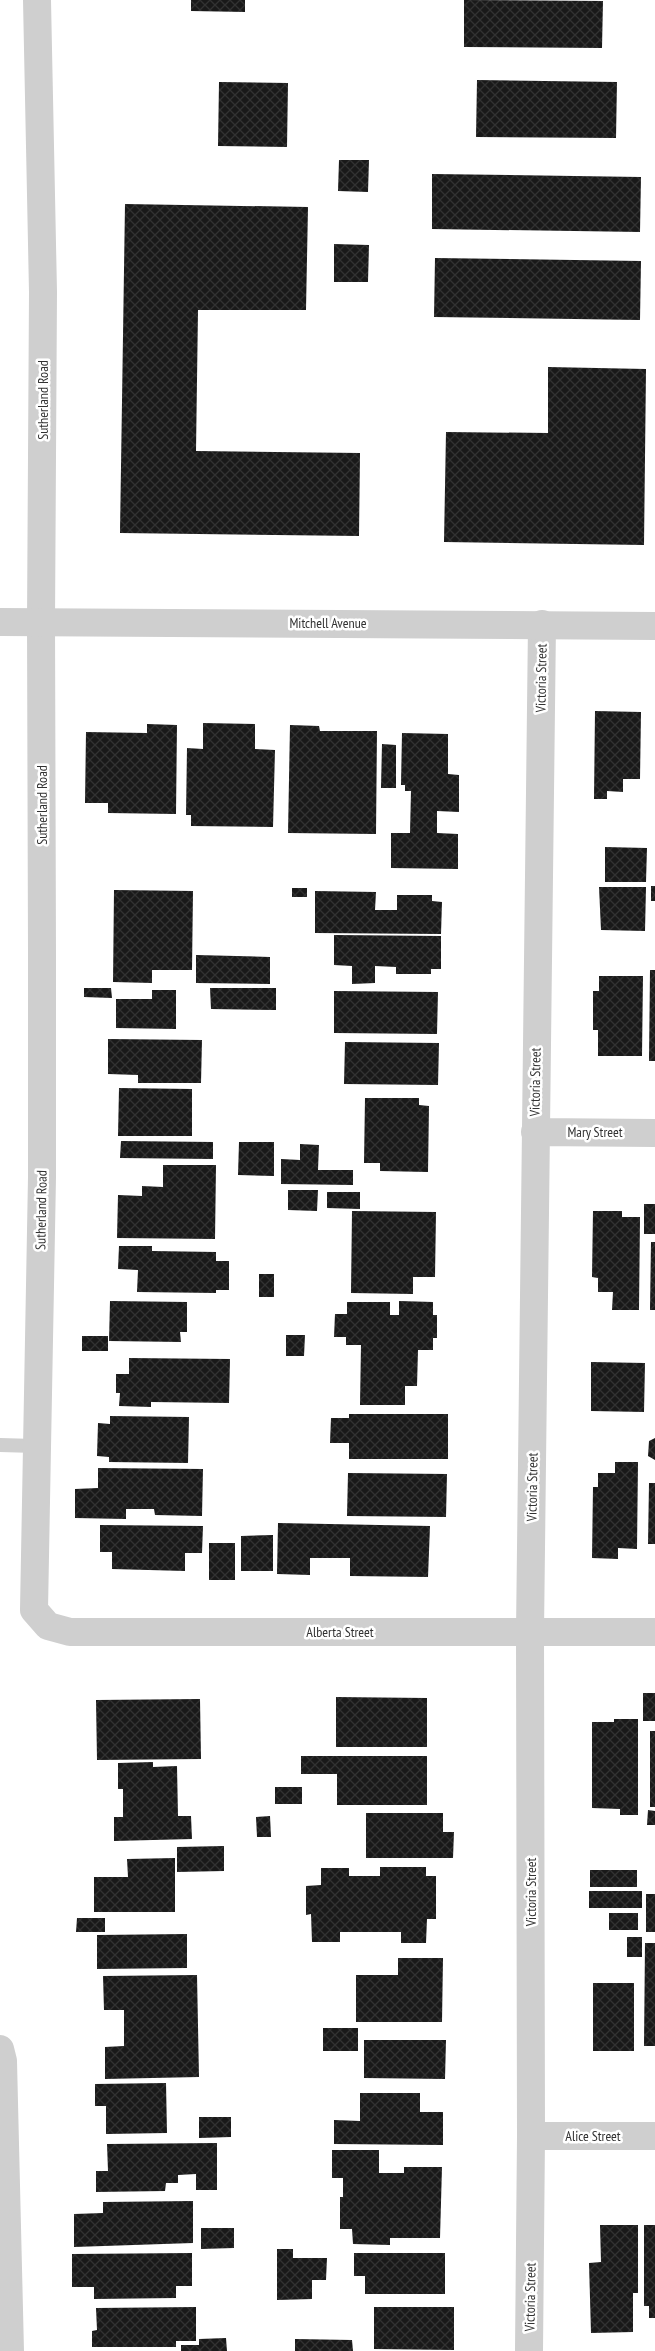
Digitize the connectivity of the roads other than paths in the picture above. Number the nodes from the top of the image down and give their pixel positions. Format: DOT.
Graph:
graph roads {
  1 [pos="38,0"];
  2 [pos="0,622"];
  3 [pos="41,622"];
  4 [pos="542,624"];
  5 [pos="655,626"];
  6 [pos="535,1132"];
  7 [pos="655,1133"];
  8 [pos="0,1445"];
  9 [pos="35,1446"];
  10 [pos="34,1610"];
  11 [pos="530,1632"];
  12 [pos="655,1632"];
  13 [pos="0,2049"];
  14 [pos="532,2136"];
  15 [pos="655,2136"];
  16 [pos="10,2351"];
  17 [pos="529,2351"];
  1 -- 3 [label="street, Sutherland Road"];
  2 -- 3 [label="street, Mitchell Avenue"];
  3 -- 4 [label="street, Mitchell Avenue"];
  3 -- 9 [label="street, Sutherland Road"];
  4 -- 5 [label="street, Mitchell Avenue"];
  4 -- 6 [label="street, Victoria Street"];
  6 -- 7 [label="street, Mary Street"];
  6 -- 11 [label="street, Victoria Street"];
  8 -- 9 [label="lane"];
  9 -- 10 [label="street, Sutherland Road"];
  10 -- 11 [label="street, Alberta Street"];
  11 -- 12 [label="street, Alberta Street"];
  11 -- 14 [label="street, Victoria Street"];
  13 -- 16 [label="street"];
  14 -- 15 [label="street, Alice Street"];
  14 -- 17 [label="street, Victoria Street"];
}
